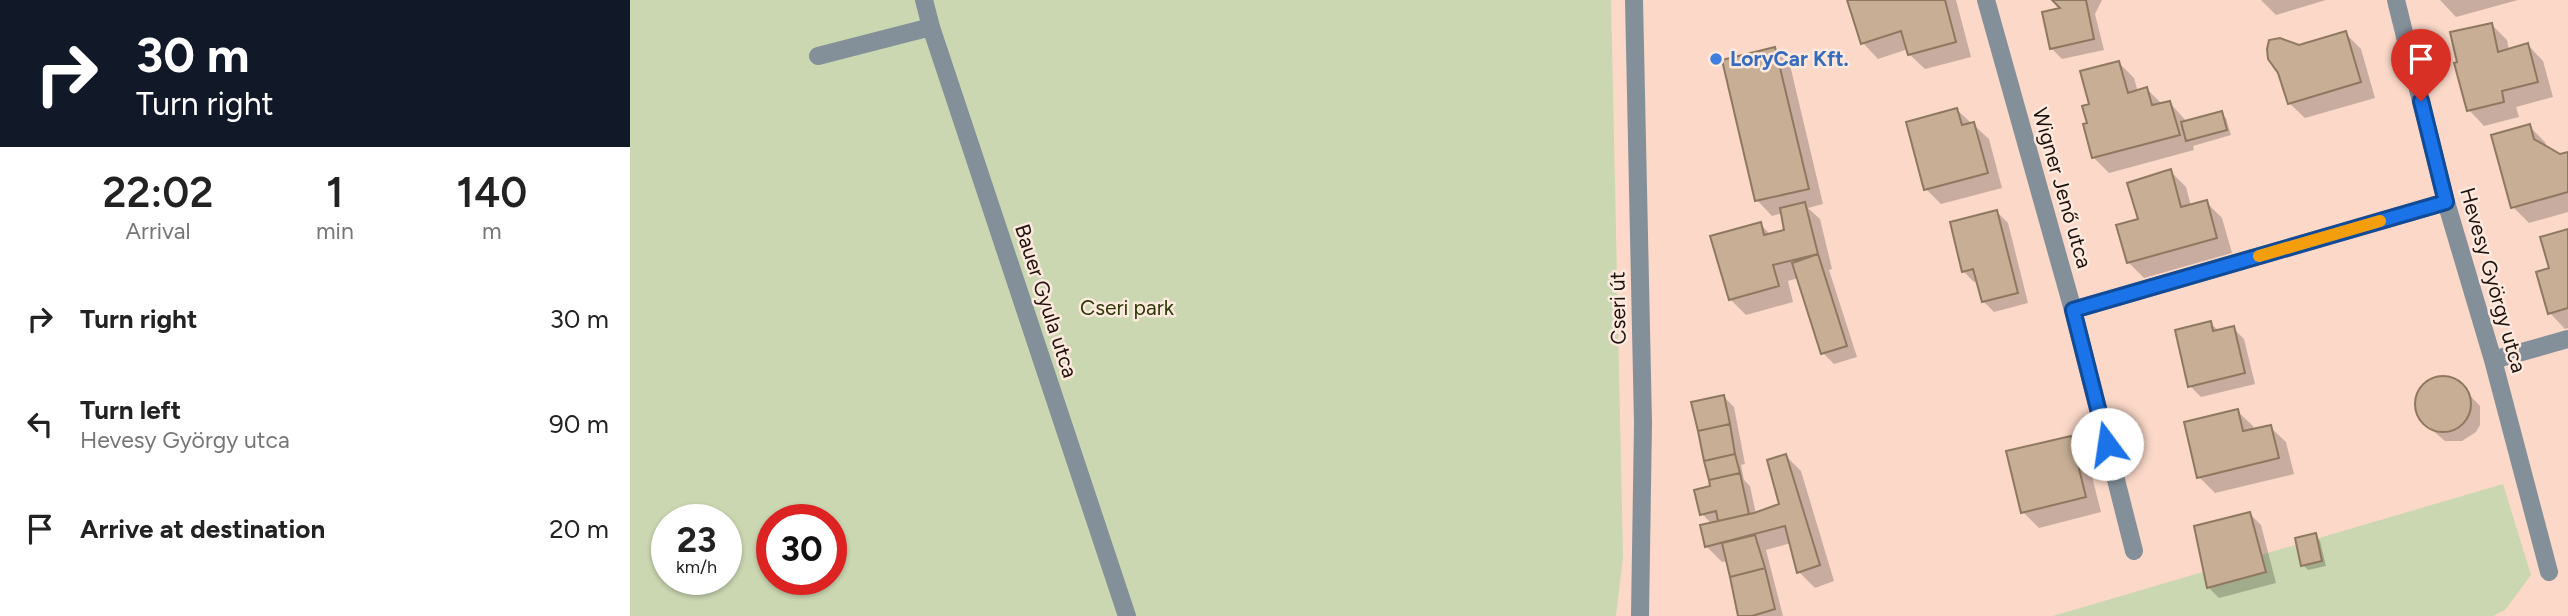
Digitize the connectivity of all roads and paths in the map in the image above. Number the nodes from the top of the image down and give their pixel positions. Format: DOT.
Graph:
graph roads {
  1 [pos="924,0"];
  2 [pos="1634,0"];
  3 [pos="1986,0"];
  4 [pos="2396,0"];
  5 [pos="931,27"];
  6 [pos="818,56"];
  7 [pos="2446,202"];
  8 [pos="2073,310"];
  9 [pos="2568,339"];
  10 [pos="2493,360"];
  11 [pos="2134,551"];
  12 [pos="2549,572"];
  13 [pos="1127,616"];
  14 [pos="1640,616"];
  1 -- 5 [label="street, Bauer Gyula utca"];
  2 -- 14 [label="street, Cseri út"];
  3 -- 8 [label="street, Wigner Jenő utca"];
  4 -- 7 [label="street, Hevesy György utca"];
  5 -- 6 [label="street"];
  5 -- 13 [label="street, Bauer Gyula utca"];
  7 -- 8 [label="street"];
  7 -- 10 [label="street, Hevesy György utca"];
  8 -- 11 [label="street, Wigner Jenő utca"];
  9 -- 10 [label="street"];
  10 -- 12 [label="street, Hevesy György utca"];
}
